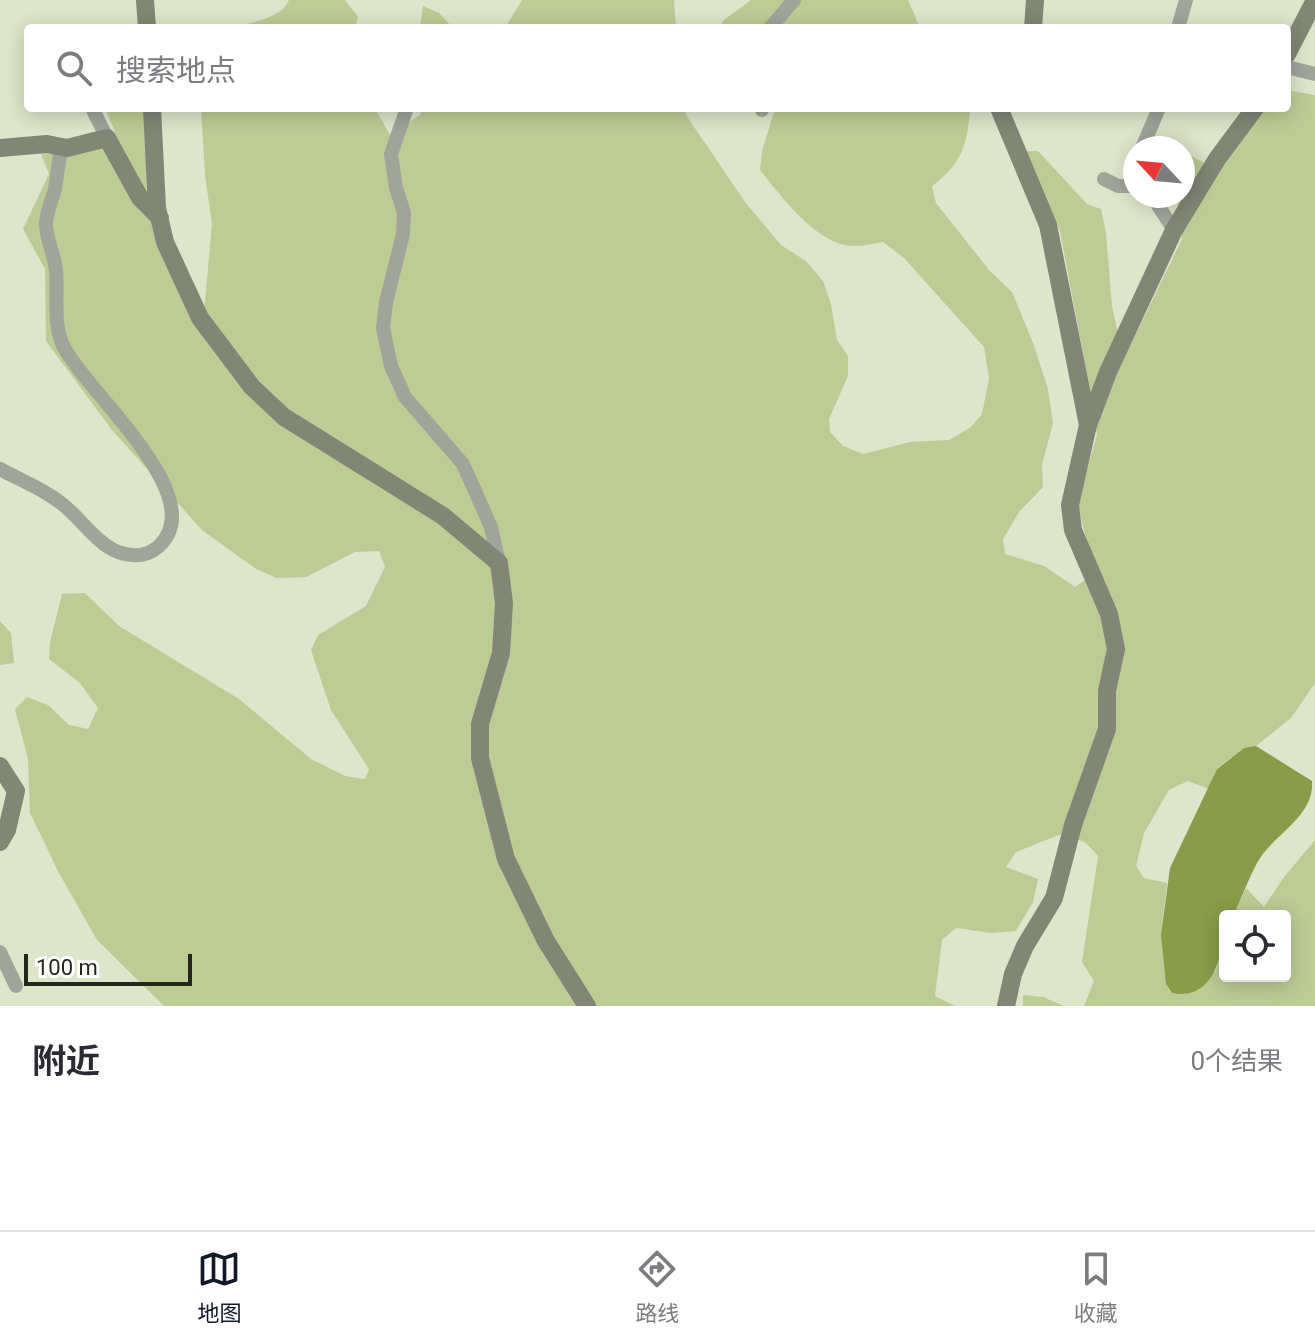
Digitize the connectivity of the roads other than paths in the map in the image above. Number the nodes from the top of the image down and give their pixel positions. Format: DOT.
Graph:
graph roads {
  1 [pos="145,0"];
  2 [pos="794,0"];
  3 [pos="1035,0"];
  4 [pos="1186,0"];
  5 [pos="1315,0"];
  6 [pos="147,24"];
  7 [pos="773,24"];
  8 [pos="1033,24"];
  9 [pos="1179,24"];
  10 [pos="1291,46"];
  11 [pos="1291,68"];
  12 [pos="1315,74"];
  13 [pos="94,112"];
  14 [pos="152,112"];
  15 [pos="406,112"];
  16 [pos="1001,112"];
  17 [pos="1157,112"];
  18 [pos="1252,112"];
  19 [pos="1147,136"];
  20 [pos="107,138"];
  21 [pos="61,147"];
  22 [pos="0,148"];
  23 [pos="1104,179"];
  24 [pos="1123,186"];
  25 [pos="1160,208"];
  26 [pos="160,218"];
  27 [pos="1174,230"];
  28 [pos="1088,425"];
  29 [pos="0,469"];
  30 [pos="499,563"];
  31 [pos="0,766"];
  32 [pos="0,842"];
  33 [pos="0,952"];
  34 [pos="16,986"];
  35 [pos="587,1006"];
  36 [pos="1006,1006"];
  1 -- 6 [label="street"];
  2 -- 7 [label="street"];
  3 -- 8 [label="street"];
  4 -- 9 [label="street"];
  5 -- 10 [label="street"];
  11 -- 12 [label="street"];
  13 -- 20 [label="street"];
  14 -- 26 [label="street"];
  15 -- 30 [label="street"];
  16 -- 28 [label="street"];
  17 -- 19 [label="street"];
  18 -- 27 [label="street"];
  20 -- 21 [label="street"];
  20 -- 26 [label="street"];
  21 -- 22 [label="street"];
  21 -- 29 [label="street"];
  23 -- 24 [label="street"];
  25 -- 27 [label="street"];
  26 -- 30 [label="street"];
  27 -- 28 [label="street"];
  28 -- 36 [label="street"];
  30 -- 35 [label="street"];
  31 -- 32 [label="street"];
  33 -- 34 [label="street"];
}
